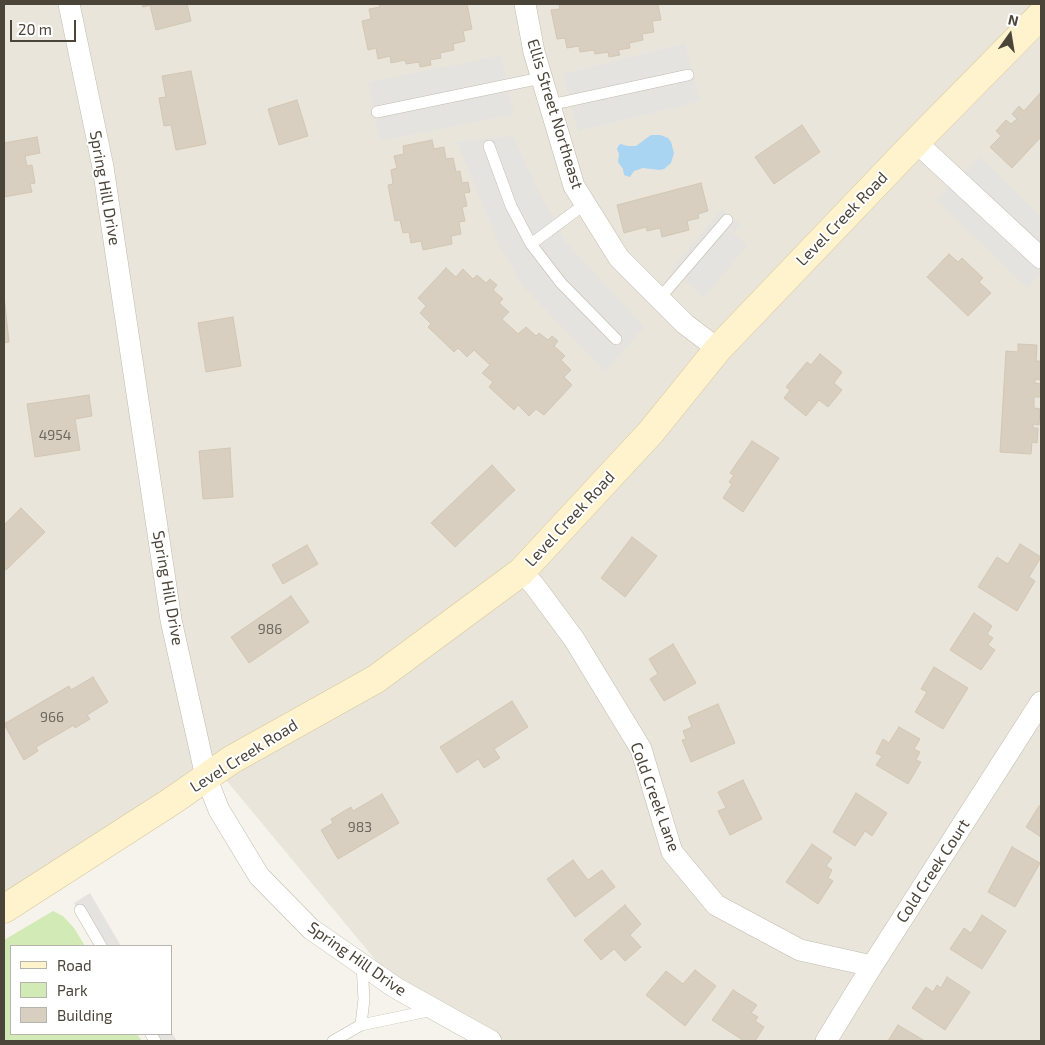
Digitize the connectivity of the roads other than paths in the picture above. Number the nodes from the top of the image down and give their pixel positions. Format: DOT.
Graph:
graph roads {
  1 [pos="69,4"];
  2 [pos="525,4"];
  3 [pos="1039,21"];
  4 [pos="688,75"];
  5 [pos="541,78"];
  6 [pos="550,106"];
  7 [pos="377,112"];
  8 [pos="916,142"];
  9 [pos="489,146"];
  10 [pos="585,204"];
  11 [pos="727,220"];
  12 [pos="531,244"];
  13 [pos="1041,258"];
  14 [pos="659,299"];
  15 [pos="616,339"];
  16 [pos="718,349"];
  17 [pos="521,572"];
  18 [pos="1041,702"];
  19 [pos="206,777"];
  20 [pos="4,909"];
  21 [pos="80,910"];
  22 [pos="100,945"];
  23 [pos="362,964"];
  24 [pos="872,966"];
  25 [pos="436,1010"];
  26 [pos="362,1024"];
  27 [pos="333,1041"];
  28 [pos="491,1041"];
  29 [pos="826,1041"];
  1 -- 19 [label="street, Spring Hill Drive"];
  2 -- 5 [label="street, Ellis Street Northeast"];
  3 -- 8 [label="street, Level Creek Road"];
  4 -- 6 [label="lane"];
  5 -- 6 [label="street, Ellis Street Northeast"];
  5 -- 7 [label="lane"];
  6 -- 10 [label="street, Ellis Street Northeast"];
  8 -- 13 [label="street"];
  8 -- 16 [label="street, Level Creek Road"];
  9 -- 12 [label="lane"];
  10 -- 12 [label="lane"];
  10 -- 14 [label="street, Ellis Street Northeast"];
  11 -- 14 [label="lane"];
  12 -- 15 [label="lane"];
  14 -- 16 [label="street, Ellis Street Northeast"];
  16 -- 17 [label="street, Level Creek Road"];
  17 -- 19 [label="street, Level Creek Road"];
  17 -- 24 [label="street, Cold Creek Lane"];
  18 -- 24 [label="street, Cold Creek Court"];
  19 -- 20 [label="street, Level Creek Road"];
  19 -- 23 [label="street, Spring Hill Drive"];
  21 -- 22 [label="lane"];
  23 -- 25 [label="street, Spring Hill Drive"];
  23 -- 26 [label="lane"];
  24 -- 29 [label="street, Cold Creek Court"];
  25 -- 26 [label="lane"];
  25 -- 28 [label="street, Spring Hill Drive"];
  26 -- 27 [label="lane"];
}
